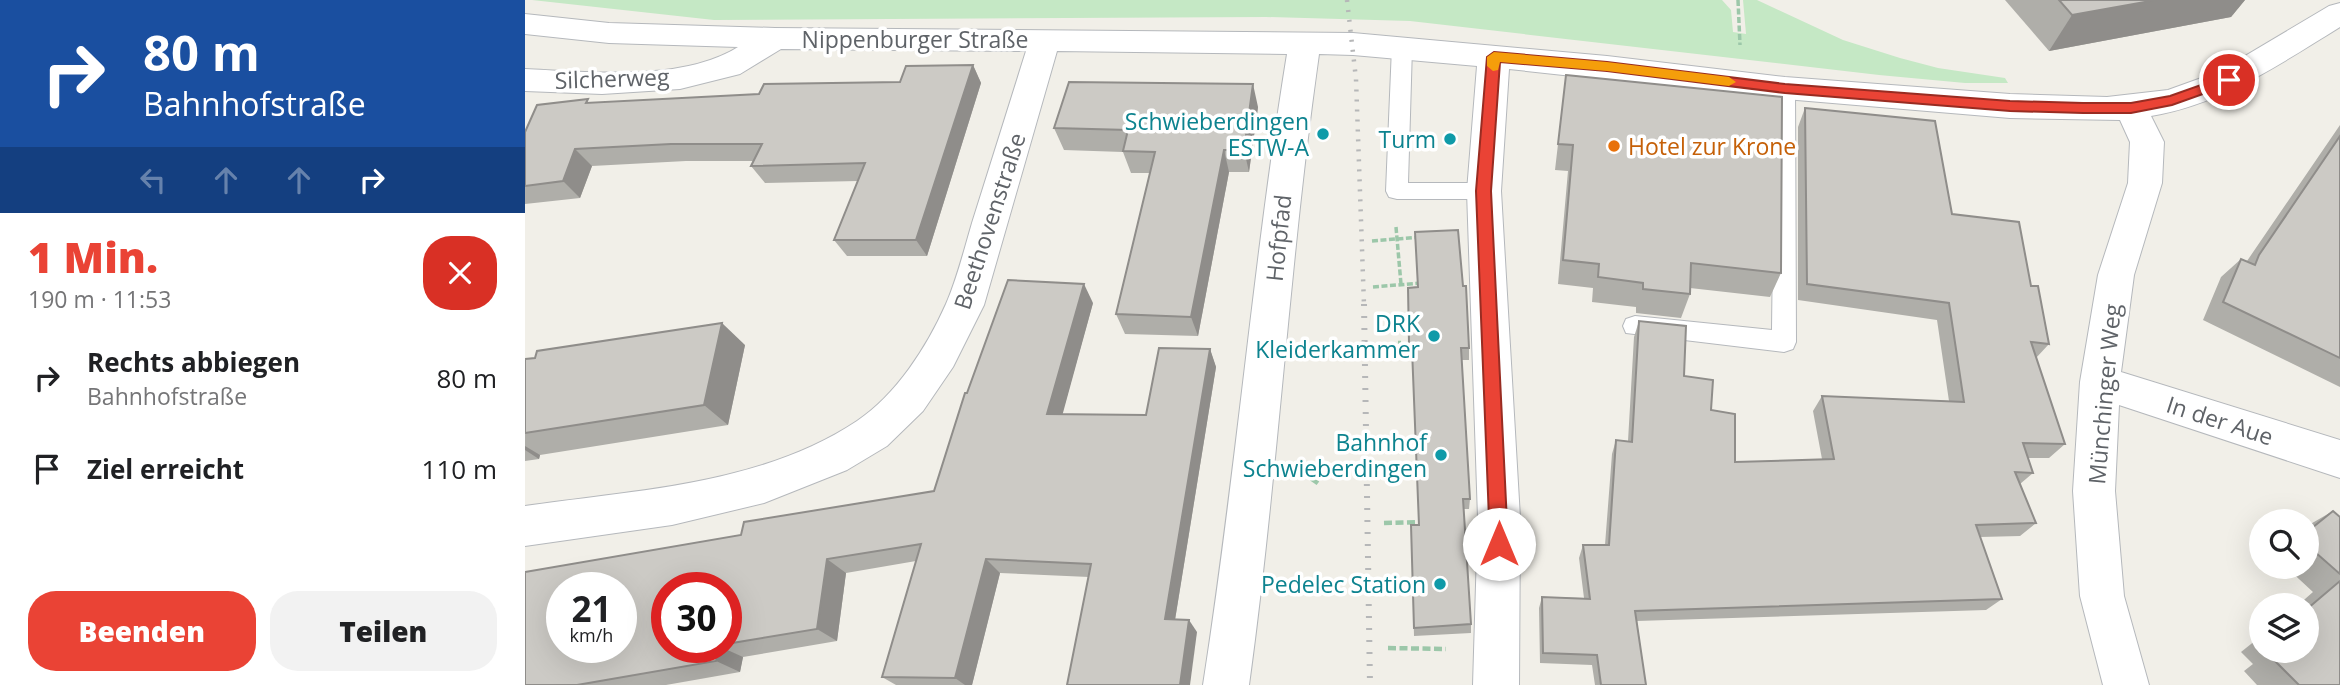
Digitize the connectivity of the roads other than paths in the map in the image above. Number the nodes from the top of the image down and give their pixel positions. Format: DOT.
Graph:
graph roads {
  1 [pos="2340,13"];
  2 [pos="525,24"];
  3 [pos="775,38"];
  4 [pos="1045,40"];
  5 [pos="1305,42"];
  6 [pos="1402,47"];
  7 [pos="1494,57"];
  8 [pos="525,80"];
  9 [pos="1785,88"];
  10 [pos="2131,108"];
  11 [pos="1484,191"];
  12 [pos="1635,326"];
  13 [pos="2100,382"];
  14 [pos="2340,459"];
  15 [pos="525,526"];
  16 [pos="1496,667"];
  17 [pos="1226,685"];
  18 [pos="2126,685"];
  1 -- 10 [label="street, Nippenburger Straße"];
  2 -- 3 [label="street, Nippenburger Straße"];
  3 -- 4 [label="street, Nippenburger Straße"];
  3 -- 8 [label="street, Silcherweg"];
  4 -- 5 [label="street, Nippenburger Straße"];
  4 -- 15 [label="street, Beethovenstraße"];
  5 -- 6 [label="street, Nippenburger Straße"];
  5 -- 17 [label="street, Hofpfad"];
  6 -- 7 [label="street, Nippenburger Straße"];
  6 -- 11 [label="lane"];
  7 -- 9 [label="street, Nippenburger Straße"];
  7 -- 11 [label="street"];
  9 -- 10 [label="street, Nippenburger Straße"];
  9 -- 12 [label="lane"];
  10 -- 13 [label="street, Münchinger Weg"];
  11 -- 16 [label="street"];
  13 -- 14 [label="street, In der Aue"];
  13 -- 18 [label="street, Münchinger Weg"];
}
